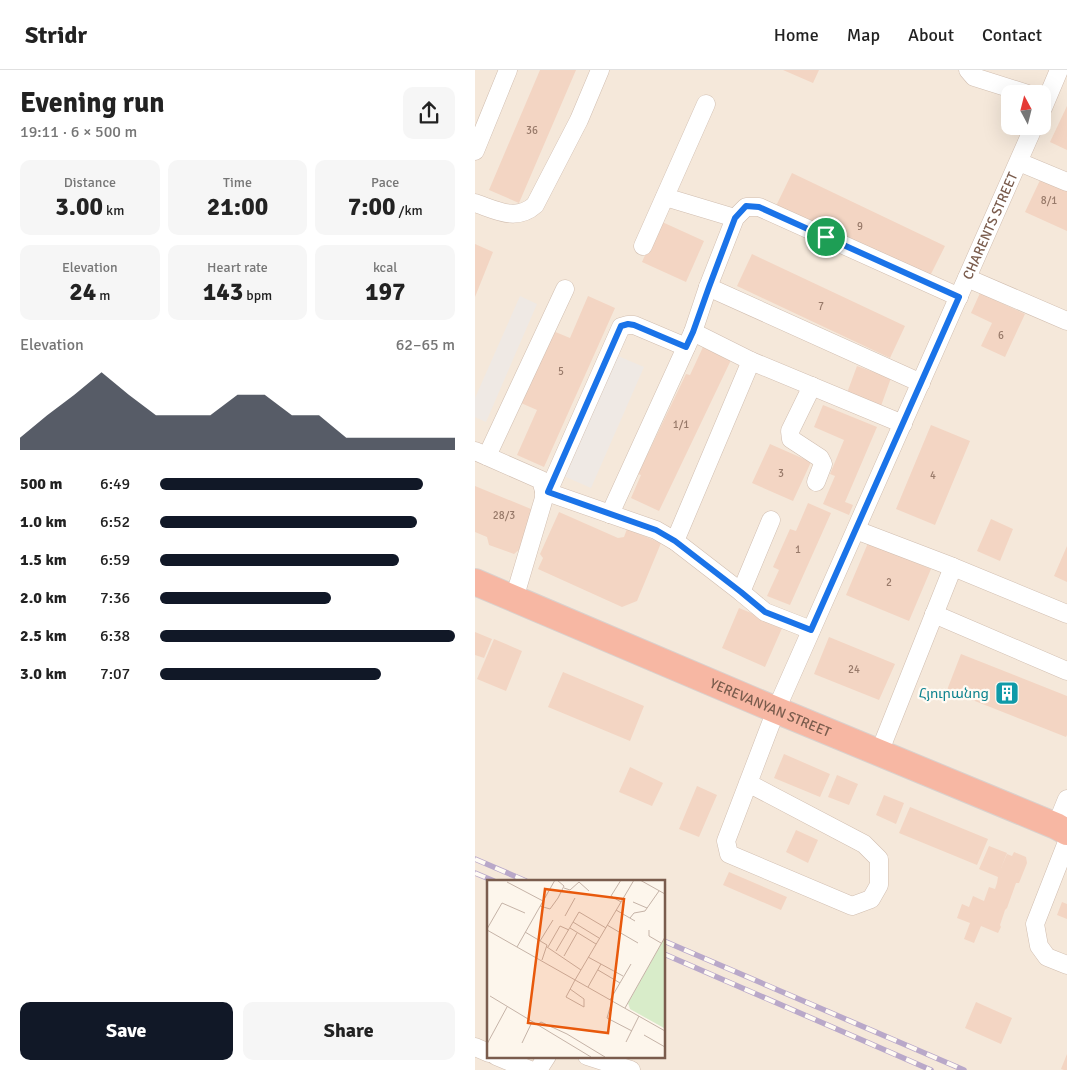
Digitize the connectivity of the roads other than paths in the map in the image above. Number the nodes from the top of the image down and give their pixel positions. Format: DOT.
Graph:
graph roads {
  1 [pos="509,70"];
  2 [pos="600,70"];
  3 [pos="968,70"];
  4 [pos="1059,70"];
  5 [pos="1001,86"];
  6 [pos="1051,87"];
  7 [pos="706,104"];
  8 [pos="1031,135"];
  9 [pos="475,151"];
  10 [pos="1019,162"];
  11 [pos="1067,182"];
  12 [pos="665,197"];
  13 [pos="475,203"];
  14 [pos="735,218"];
  15 [pos="643,246"];
  16 [pos="967,278"];
  17 [pos="709,287"];
  18 [pos="565,289"];
  19 [pos="959,297"];
  20 [pos="1067,321"];
  21 [pos="690,340"];
  22 [pos="751,360"];
  23 [pos="921,383"];
  24 [pos="812,386"];
  25 [pos="903,424"];
  26 [pos="481,454"];
  27 [pos="816,482"];
  28 [pos="546,491"];
  29 [pos="610,514"];
  30 [pos="771,520"];
  31 [pos="856,530"];
  32 [pos="675,541"];
  33 [pos="953,568"];
  34 [pos="475,582"];
  35 [pos="741,592"];
  36 [pos="514,599"];
  37 [pos="934,614"];
  38 [pos="1067,614"];
  39 [pos="811,630"];
  40 [pos="1067,671"];
  41 [pos="776,710"];
  42 [pos="879,752"];
  43 [pos="748,783"];
  44 [pos="1067,799"];
  45 [pos="1063,833"];
  46 [pos="1067,965"];
  47 [pos="475,1048"];
  48 [pos="487,1054"];
  49 [pos="546,1058"];
  50 [pos="593,1058"];
  51 [pos="496,1059"];
  52 [pos="530,1070"];
  53 [pos="538,1070"];
  54 [pos="631,1070"];
  1 -- 9 [label="street"];
  2 -- 13 [label="street"];
  3 -- 5 [label="street"];
  4 -- 6 [label="street"];
  7 -- 12 [label="street"];
  8 -- 10 [label="street, CHARENTS STREET"];
  10 -- 11 [label="street"];
  10 -- 16 [label="street, CHARENTS STREET"];
  12 -- 14 [label="street"];
  12 -- 15 [label="street"];
  14 -- 17 [label="street"];
  14 -- 19 [label="street"];
  16 -- 19 [label="street, CHARENTS STREET"];
  16 -- 20 [label="street"];
  17 -- 21 [label="street"];
  17 -- 23 [label="street"];
  18 -- 26 [label="street"];
  19 -- 23 [label="street, CHARENTS STREET"];
  21 -- 22 [label="street"];
  21 -- 28 [label="street"];
  21 -- 29 [label="street"];
  22 -- 24 [label="street"];
  22 -- 32 [label="street"];
  23 -- 25 [label="street, CHARENTS STREET"];
  24 -- 25 [label="street"];
  24 -- 27 [label="street"];
  25 -- 31 [label="street, CHARENTS STREET"];
  26 -- 28 [label="street"];
  28 -- 29 [label="street"];
  28 -- 36 [label="street"];
  29 -- 32 [label="street"];
  30 -- 35 [label="street"];
  31 -- 33 [label="street"];
  31 -- 39 [label="street, CHARENTS STREET"];
  32 -- 35 [label="street"];
  33 -- 37 [label="street"];
  33 -- 38 [label="street"];
  34 -- 36 [label="highway, YEREVANYAN STREET"];
  35 -- 39 [label="street"];
  36 -- 41 [label="highway, YEREVANYAN STREET"];
  37 -- 40 [label="street"];
  37 -- 42 [label="street"];
  39 -- 41 [label="street, CHARENTS STREET"];
  41 -- 42 [label="highway, YEREVANYAN STREET"];
  41 -- 43 [label="street, CHARENTS STREET"];
  42 -- 45 [label="highway, YEREVANYAN STREET"];
  43 -- 43 [label="street, CHARENTS STREET"];
  44 -- 45 [label="street"];
  45 -- 46 [label="street"];
  47 -- 48 [label="street"];
  49 -- 53 [label="street"];
  50 -- 54 [label="street"];
  51 -- 52 [label="street"];
}
